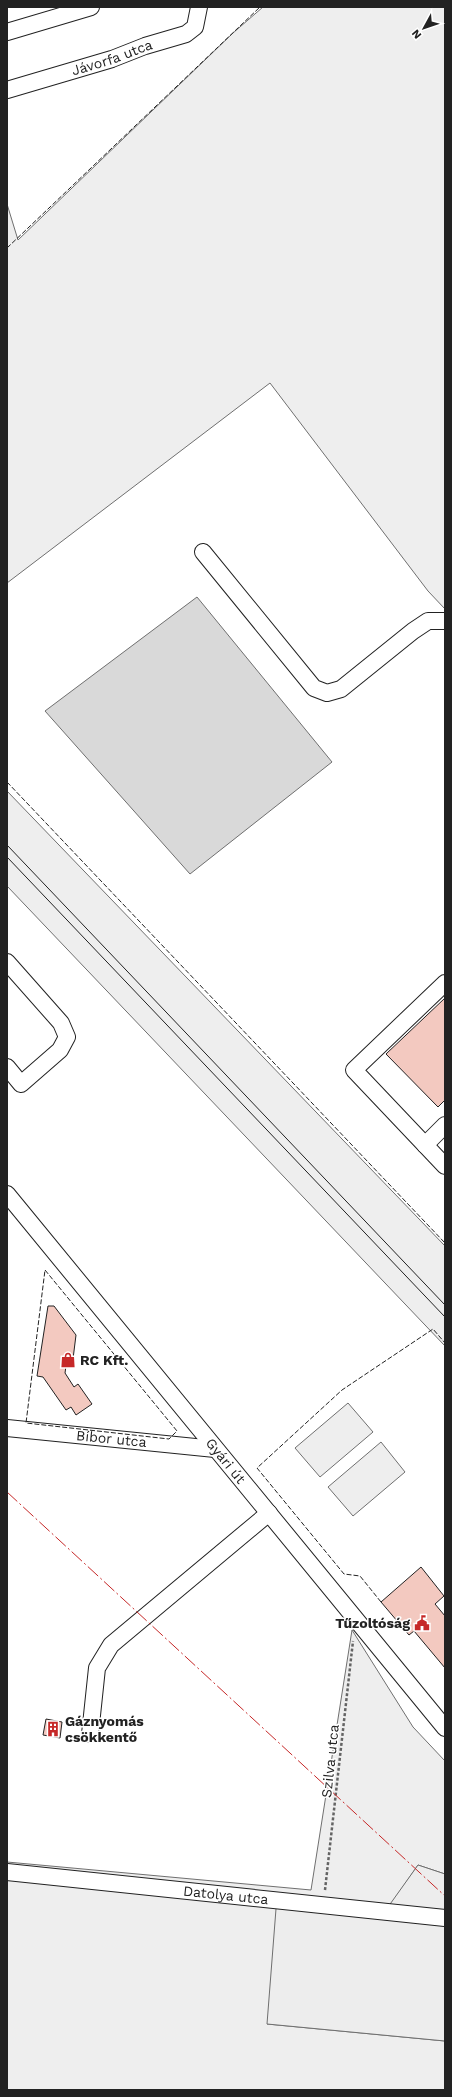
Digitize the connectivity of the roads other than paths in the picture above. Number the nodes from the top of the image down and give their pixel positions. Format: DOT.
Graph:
graph roads {
  1 [pos="91,7"];
  2 [pos="199,7"];
  3 [pos="7,32"];
  4 [pos="7,90"];
  5 [pos="203,552"];
  6 [pos="445,621"];
  7 [pos="7,962"];
  8 [pos="445,983"];
  9 [pos="7,1067"];
  10 [pos="445,1126"];
  11 [pos="425,1145"];
  12 [pos="445,1166"];
  13 [pos="7,1194"];
  14 [pos="7,1428"];
  15 [pos="215,1449"];
  16 [pos="269,1513"];
  17 [pos="445,1728"];
  18 [pos="90,1734"];
  19 [pos="7,1872"];
  20 [pos="445,1918"];
  1 -- 3 [label="street"];
  2 -- 4 [label="street, Jávorfa utca"];
  5 -- 6 [label="street"];
  7 -- 9 [label="street"];
  8 -- 11 [label="street"];
  10 -- 11 [label="street"];
  11 -- 12 [label="street"];
  13 -- 15 [label="street, Gyári út"];
  14 -- 15 [label="street, Bíbor utca"];
  15 -- 16 [label="street, Gyári út"];
  16 -- 17 [label="street, Gyári út"];
  16 -- 18 [label="street"];
  19 -- 20 [label="street, Datolya utca"];
}
